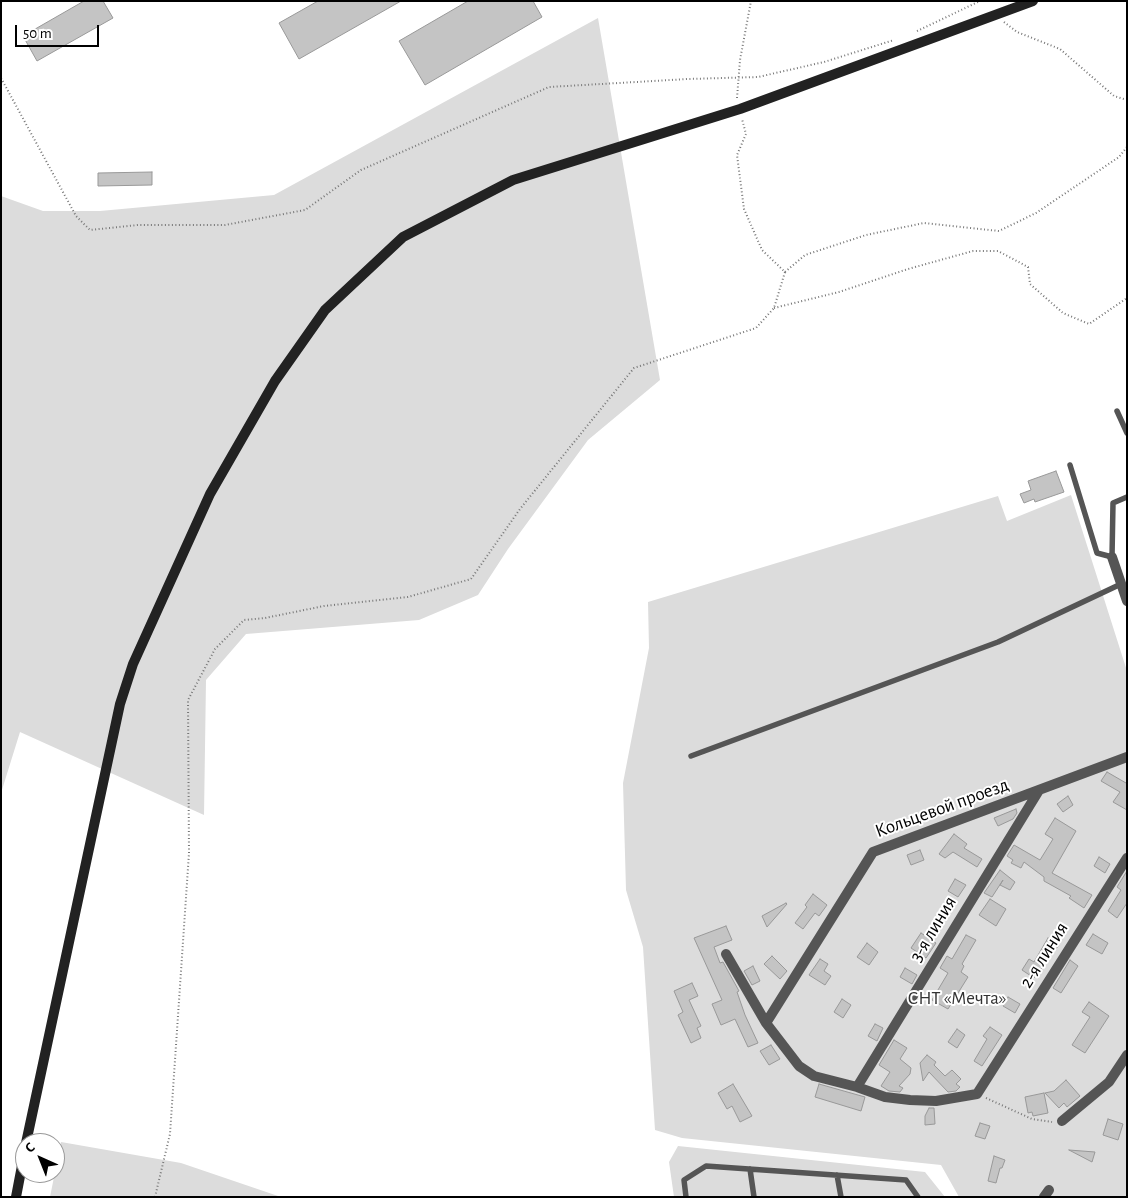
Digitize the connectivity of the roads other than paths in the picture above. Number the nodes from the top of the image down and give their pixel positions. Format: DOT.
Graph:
graph roads {
  1 [pos="1034,1"];
  2 [pos="1117,411"];
  3 [pos="1127,433"];
  4 [pos="1070,465"];
  5 [pos="1127,498"];
  6 [pos="1112,557"];
  7 [pos="1121,584"];
  8 [pos="1127,601"];
  9 [pos="691,756"];
  10 [pos="1127,757"];
  11 [pos="1038,792"];
  12 [pos="1127,858"];
  13 [pos="726,954"];
  14 [pos="766,1023"];
  15 [pos="1127,1055"];
  16 [pos="857,1087"];
  17 [pos="1062,1121"];
  18 [pos="28,1133"];
  19 [pos="750,1169"];
  20 [pos="837,1175"];
  21 [pos="19,1183"];
  22 [pos="16,1197"];
  23 [pos="686,1197"];
  24 [pos="754,1197"];
  25 [pos="841,1197"];
  26 [pos="918,1197"];
  1 -- 18 [label="street"];
  2 -- 3 [label="lane"];
  4 -- 6 [label="lane"];
  5 -- 6 [label="lane"];
  6 -- 7 [label="street"];
  7 -- 8 [label="street"];
  7 -- 9 [label="lane"];
  10 -- 11 [label="street, Кольцевой проезд"];
  11 -- 14 [label="street, Кольцевой проезд"];
  11 -- 16 [label="street, 3-я линия"];
  12 -- 16 [label="street, 2-я линия"];
  13 -- 14 [label="street"];
  14 -- 16 [label="street"];
  15 -- 17 [label="street"];
  19 -- 20 [label="lane"];
  19 -- 23 [label="lane"];
  19 -- 24 [label="lane"];
  20 -- 25 [label="lane"];
  20 -- 26 [label="lane"];
  21 -- 22 [label="street"];
}
